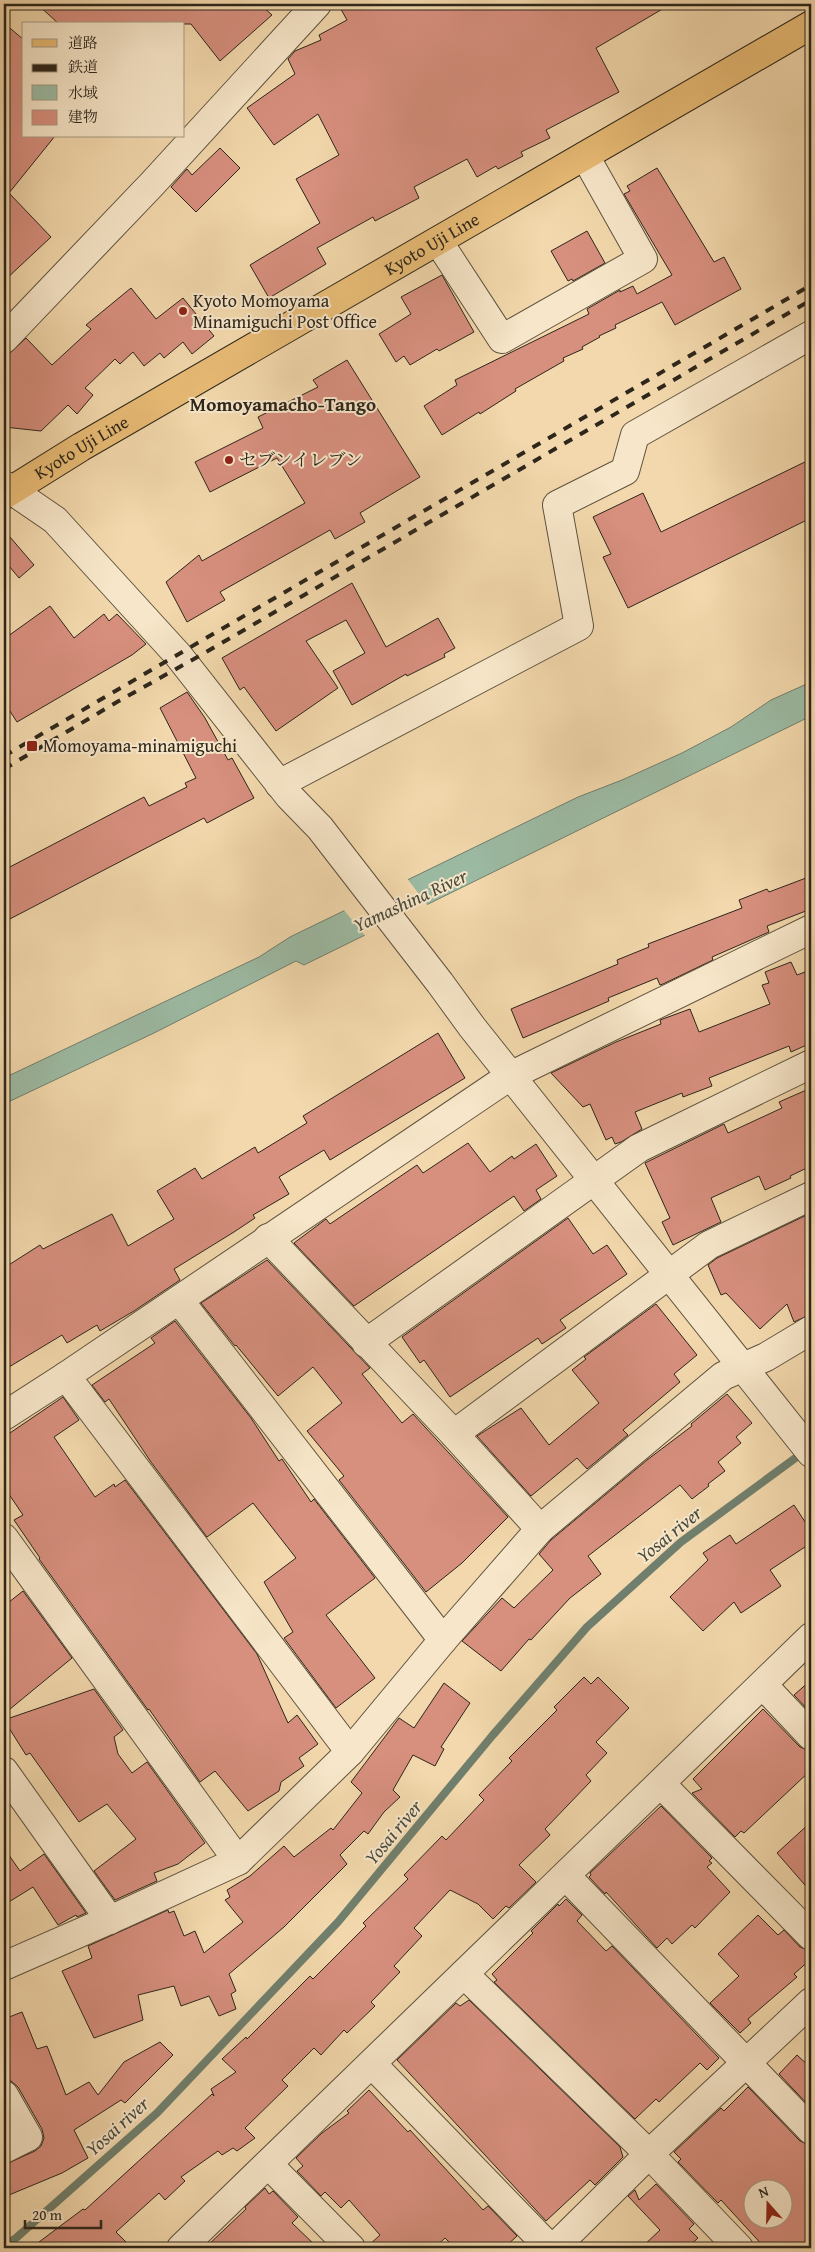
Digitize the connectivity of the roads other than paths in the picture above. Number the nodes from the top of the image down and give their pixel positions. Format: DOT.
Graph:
graph roads {
  1 [pos="317,4"];
  2 [pos="811,25"];
  3 [pos="585,156"];
  4 [pos="438,241"];
  5 [pos="811,335"];
  6 [pos="4,339"];
  7 [pos="6,490"];
  8 [pos="280,784"];
  9 [pos="811,929"];
  10 [pos="811,1064"];
  11 [pos="510,1076"];
  12 [pos="594,1181"];
  13 [pos="811,1196"];
  14 [pos="268,1238"];
  15 [pos="668,1276"];
  16 [pos="179,1300"];
  17 [pos="811,1330"];
  18 [pos="366,1343"];
  19 [pos="742,1366"];
  20 [pos="66,1376"];
  21 [pos="4,1416"];
  22 [pos="454,1434"];
  23 [pos="804,1444"];
  24 [pos="540,1529"];
  25 [pos="4,1538"];
  26 [pos="811,1637"];
  27 [pos="443,1640"];
  28 [pos="763,1685"];
  29 [pos="811,1736"];
  30 [pos="350,1752"];
  31 [pos="4,1771"];
  32 [pos="661,1784"];
  33 [pos="238,1861"];
  34 [pos="566,1876"];
  35 [pos="110,1920"];
  36 [pos="811,1936"];
  37 [pos="4,1966"];
  38 [pos="464,1974"];
  39 [pos="811,2002"];
  40 [pos="372,2064"];
  41 [pos="747,2064"];
  42 [pos="4,2095"];
  43 [pos="811,2130"];
  44 [pos="4,2149"];
  45 [pos="649,2154"];
  46 [pos="268,2164"];
  47 [pos="181,2248"];
  48 [pos="351,2248"];
  49 [pos="550,2248"];
  50 [pos="554,2248"];
  51 [pos="740,2248"];
  1 -- 6 [label="street"];
  2 -- 3 [label="main road, Kyoto Uji Line"];
  3 -- 4 [label="main road, Kyoto Uji Line"];
  3 -- 4 [label="street"];
  4 -- 7 [label="main road, Kyoto Uji Line"];
  5 -- 8 [label="street"];
  7 -- 8 [label="street"];
  8 -- 11 [label="street"];
  9 -- 11 [label="street"];
  10 -- 12 [label="street"];
  11 -- 12 [label="street"];
  11 -- 14 [label="street"];
  12 -- 15 [label="street"];
  12 -- 18 [label="street"];
  13 -- 15 [label="street"];
  14 -- 16 [label="street"];
  14 -- 18 [label="street"];
  15 -- 19 [label="street"];
  15 -- 22 [label="street"];
  16 -- 20 [label="street"];
  16 -- 27 [label="street"];
  17 -- 19 [label="street"];
  18 -- 22 [label="street"];
  19 -- 23 [label="street"];
  19 -- 24 [label="street"];
  20 -- 21 [label="street"];
  20 -- 30 [label="street"];
  22 -- 24 [label="street"];
  24 -- 27 [label="street"];
  25 -- 33 [label="street"];
  26 -- 28 [label="street"];
  27 -- 30 [label="street"];
  28 -- 29 [label="street"];
  28 -- 32 [label="street"];
  30 -- 33 [label="street"];
  31 -- 35 [label="street"];
  32 -- 34 [label="street"];
  32 -- 36 [label="street"];
  33 -- 35 [label="street"];
  34 -- 38 [label="street"];
  34 -- 41 [label="street"];
  35 -- 37 [label="street"];
  38 -- 40 [label="street"];
  38 -- 45 [label="street"];
  39 -- 41 [label="street"];
  40 -- 46 [label="street"];
  40 -- 49 [label="street"];
  41 -- 43 [label="street"];
  41 -- 45 [label="street"];
  42 -- 44 [label="street"];
  45 -- 50 [label="street"];
  45 -- 51 [label="street"];
  46 -- 47 [label="street"];
  46 -- 48 [label="street"];
}
